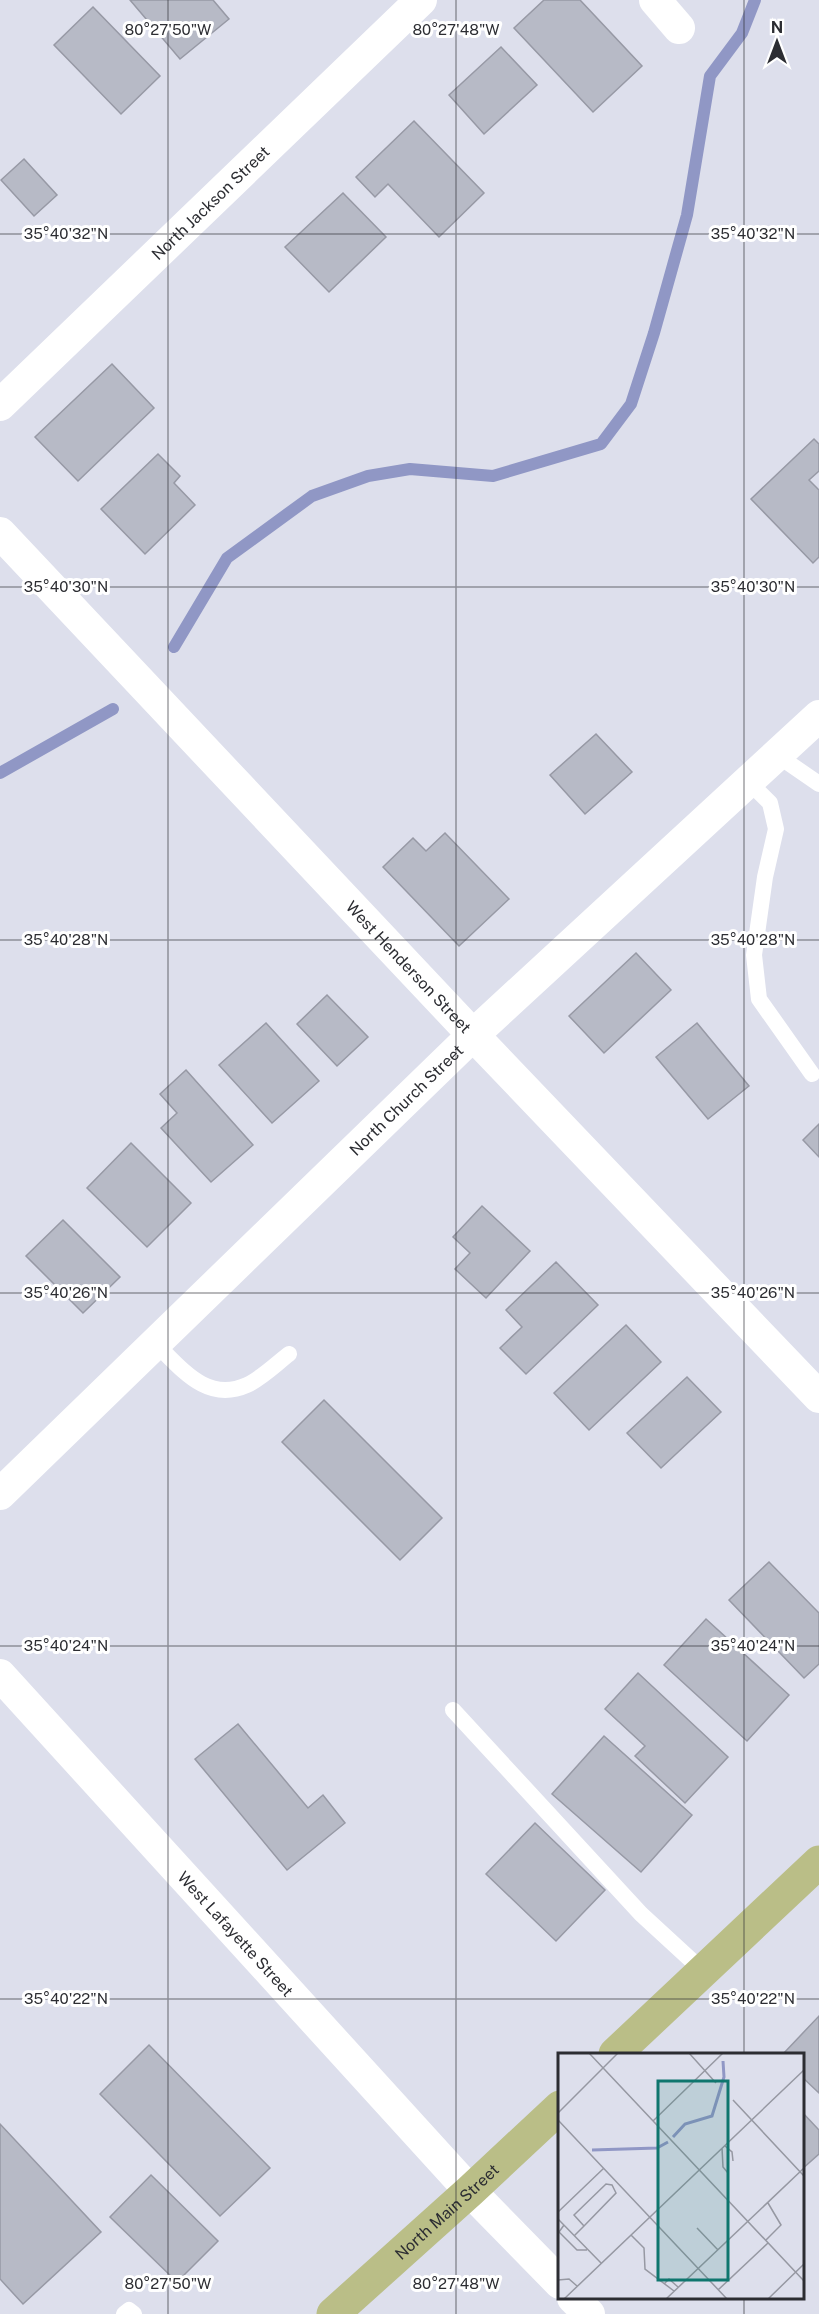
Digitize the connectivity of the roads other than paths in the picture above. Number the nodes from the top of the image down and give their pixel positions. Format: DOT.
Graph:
graph roads {
  1 [pos="421,0"];
  2 [pos="655,0"];
  3 [pos="679,28"];
  4 [pos="0,405"];
  5 [pos="0,533"];
  6 [pos="819,716"];
  7 [pos="777,755"];
  8 [pos="748,781"];
  9 [pos="819,784"];
  10 [pos="473,1035"];
  11 [pos="812,1074"];
  12 [pos="156,1344"];
  13 [pos="289,1354"];
  14 [pos="819,1397"];
  15 [pos="0,1494"];
  16 [pos="0,1675"];
  17 [pos="453,1710"];
  18 [pos="819,1863"];
  19 [pos="703,1971"];
  20 [pos="617,2053"];
  21 [pos="558,2109"];
  22 [pos="470,2191"];
  23 [pos="558,2281"];
  24 [pos="574,2299"];
  25 [pos="124,2314"];
  26 [pos="134,2314"];
  27 [pos="333,2314"];
  28 [pos="589,2314"];
  1 -- 4 [label="street, North Jackson Street"];
  2 -- 3 [label="street"];
  5 -- 10 [label="street, West Henderson Street"];
  6 -- 7 [label="street, North Church Street"];
  7 -- 8 [label="street, North Church Street"];
  7 -- 9 [label="lane"];
  8 -- 10 [label="street, North Church Street"];
  8 -- 11 [label="lane"];
  10 -- 12 [label="street, North Church Street"];
  10 -- 14 [label="street, West Henderson Street"];
  12 -- 13 [label="lane"];
  12 -- 15 [label="street, North Church Street"];
  16 -- 22 [label="street, West Lafayette Street"];
  17 -- 19 [label="lane"];
  18 -- 19 [label="main road"];
  19 -- 20 [label="main road"];
  21 -- 22 [label="main road, North Main Street"];
  22 -- 23 [label="street, West Lafayette Street"];
  22 -- 27 [label="main road, North Main Street"];
  24 -- 28 [label="street"];
  25 -- 26 [label="lane"];
}
